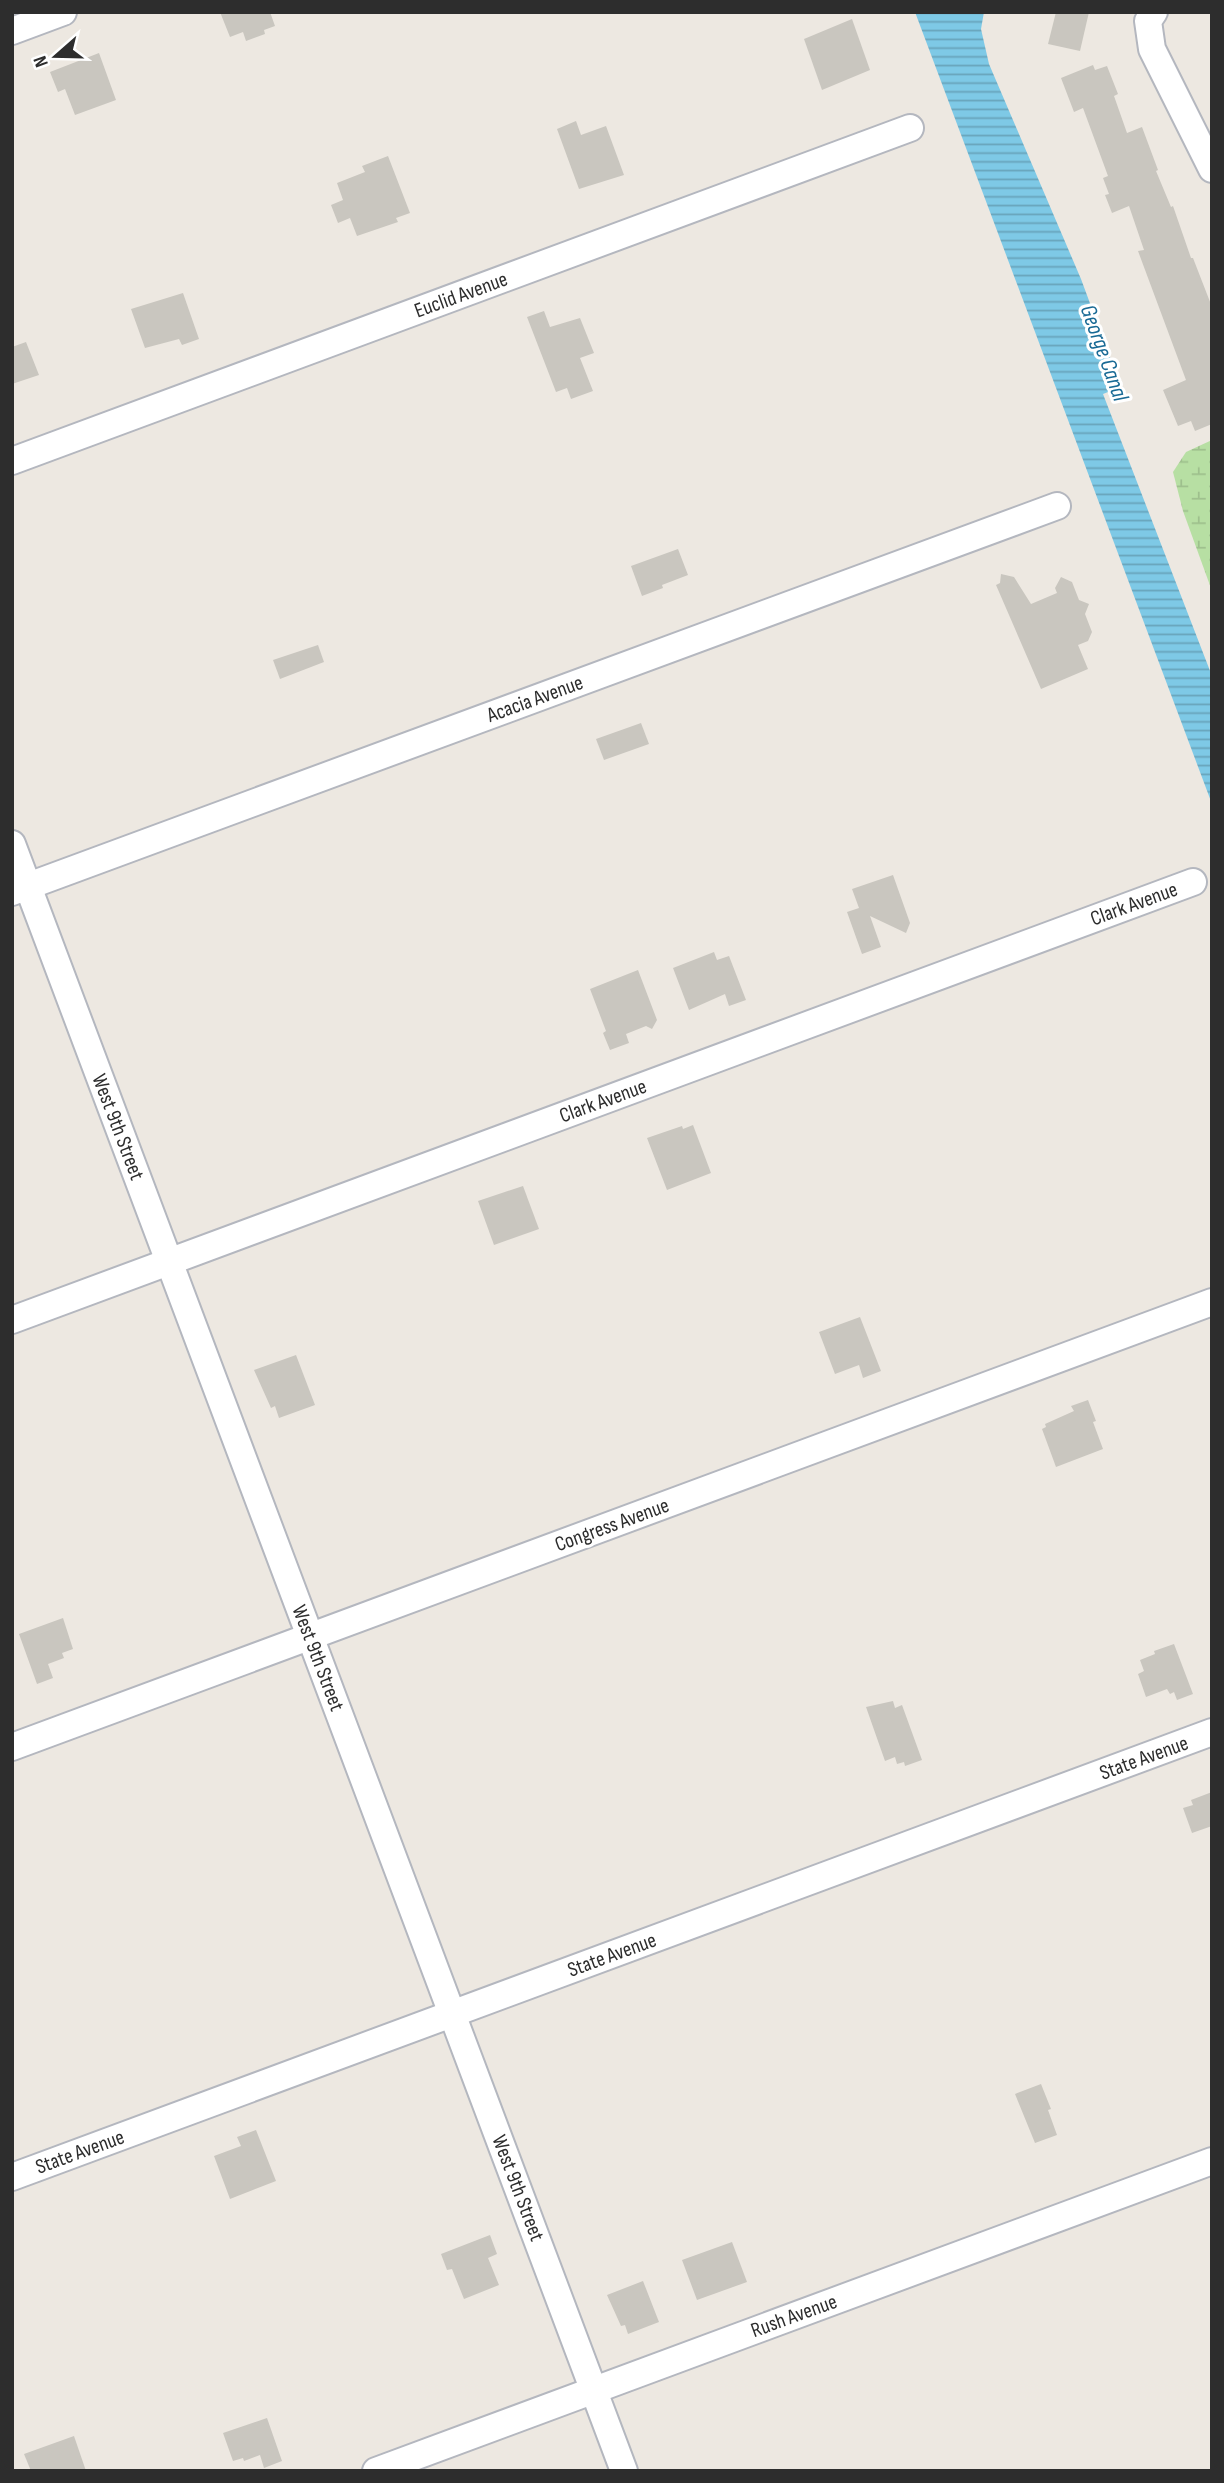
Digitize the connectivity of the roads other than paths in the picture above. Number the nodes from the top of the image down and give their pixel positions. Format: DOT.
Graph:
graph roads {
  1 [pos="63,12"];
  2 [pos="1154,12"];
  3 [pos="12,31"];
  4 [pos="909,128"];
  5 [pos="1212,169"];
  6 [pos="12,461"];
  7 [pos="1057,506"];
  8 [pos="12,844"];
  9 [pos="1193,882"];
  10 [pos="20,889"];
  11 [pos="168,1262"];
  12 [pos="1212,1302"];
  13 [pos="12,1320"];
  14 [pos="310,1637"];
  15 [pos="1212,1732"];
  16 [pos="12,1747"];
  17 [pos="452,2014"];
  18 [pos="1212,2161"];
  19 [pos="12,2177"];
  20 [pos="594,2390"];
  21 [pos="376,2471"];
  22 [pos="624,2471"];
  1 -- 3 [label="street"];
  2 -- 5 [label="street"];
  4 -- 6 [label="street, Euclid Avenue"];
  7 -- 10 [label="street, Acacia Avenue"];
  8 -- 10 [label="street, West 9th Street"];
  9 -- 11 [label="street, Clark Avenue"];
  10 -- 11 [label="street, West 9th Street"];
  11 -- 13 [label="street, Clark Avenue"];
  11 -- 14 [label="street, West 9th Street"];
  12 -- 14 [label="street, Congress Avenue"];
  14 -- 16 [label="street, Congress Avenue"];
  14 -- 17 [label="street, West 9th Street"];
  15 -- 17 [label="street, State Avenue"];
  17 -- 19 [label="street, State Avenue"];
  17 -- 20 [label="street, West 9th Street"];
  18 -- 20 [label="street, Rush Avenue"];
  20 -- 21 [label="street, Rush Avenue"];
  20 -- 22 [label="street, West 9th Street"];
}
